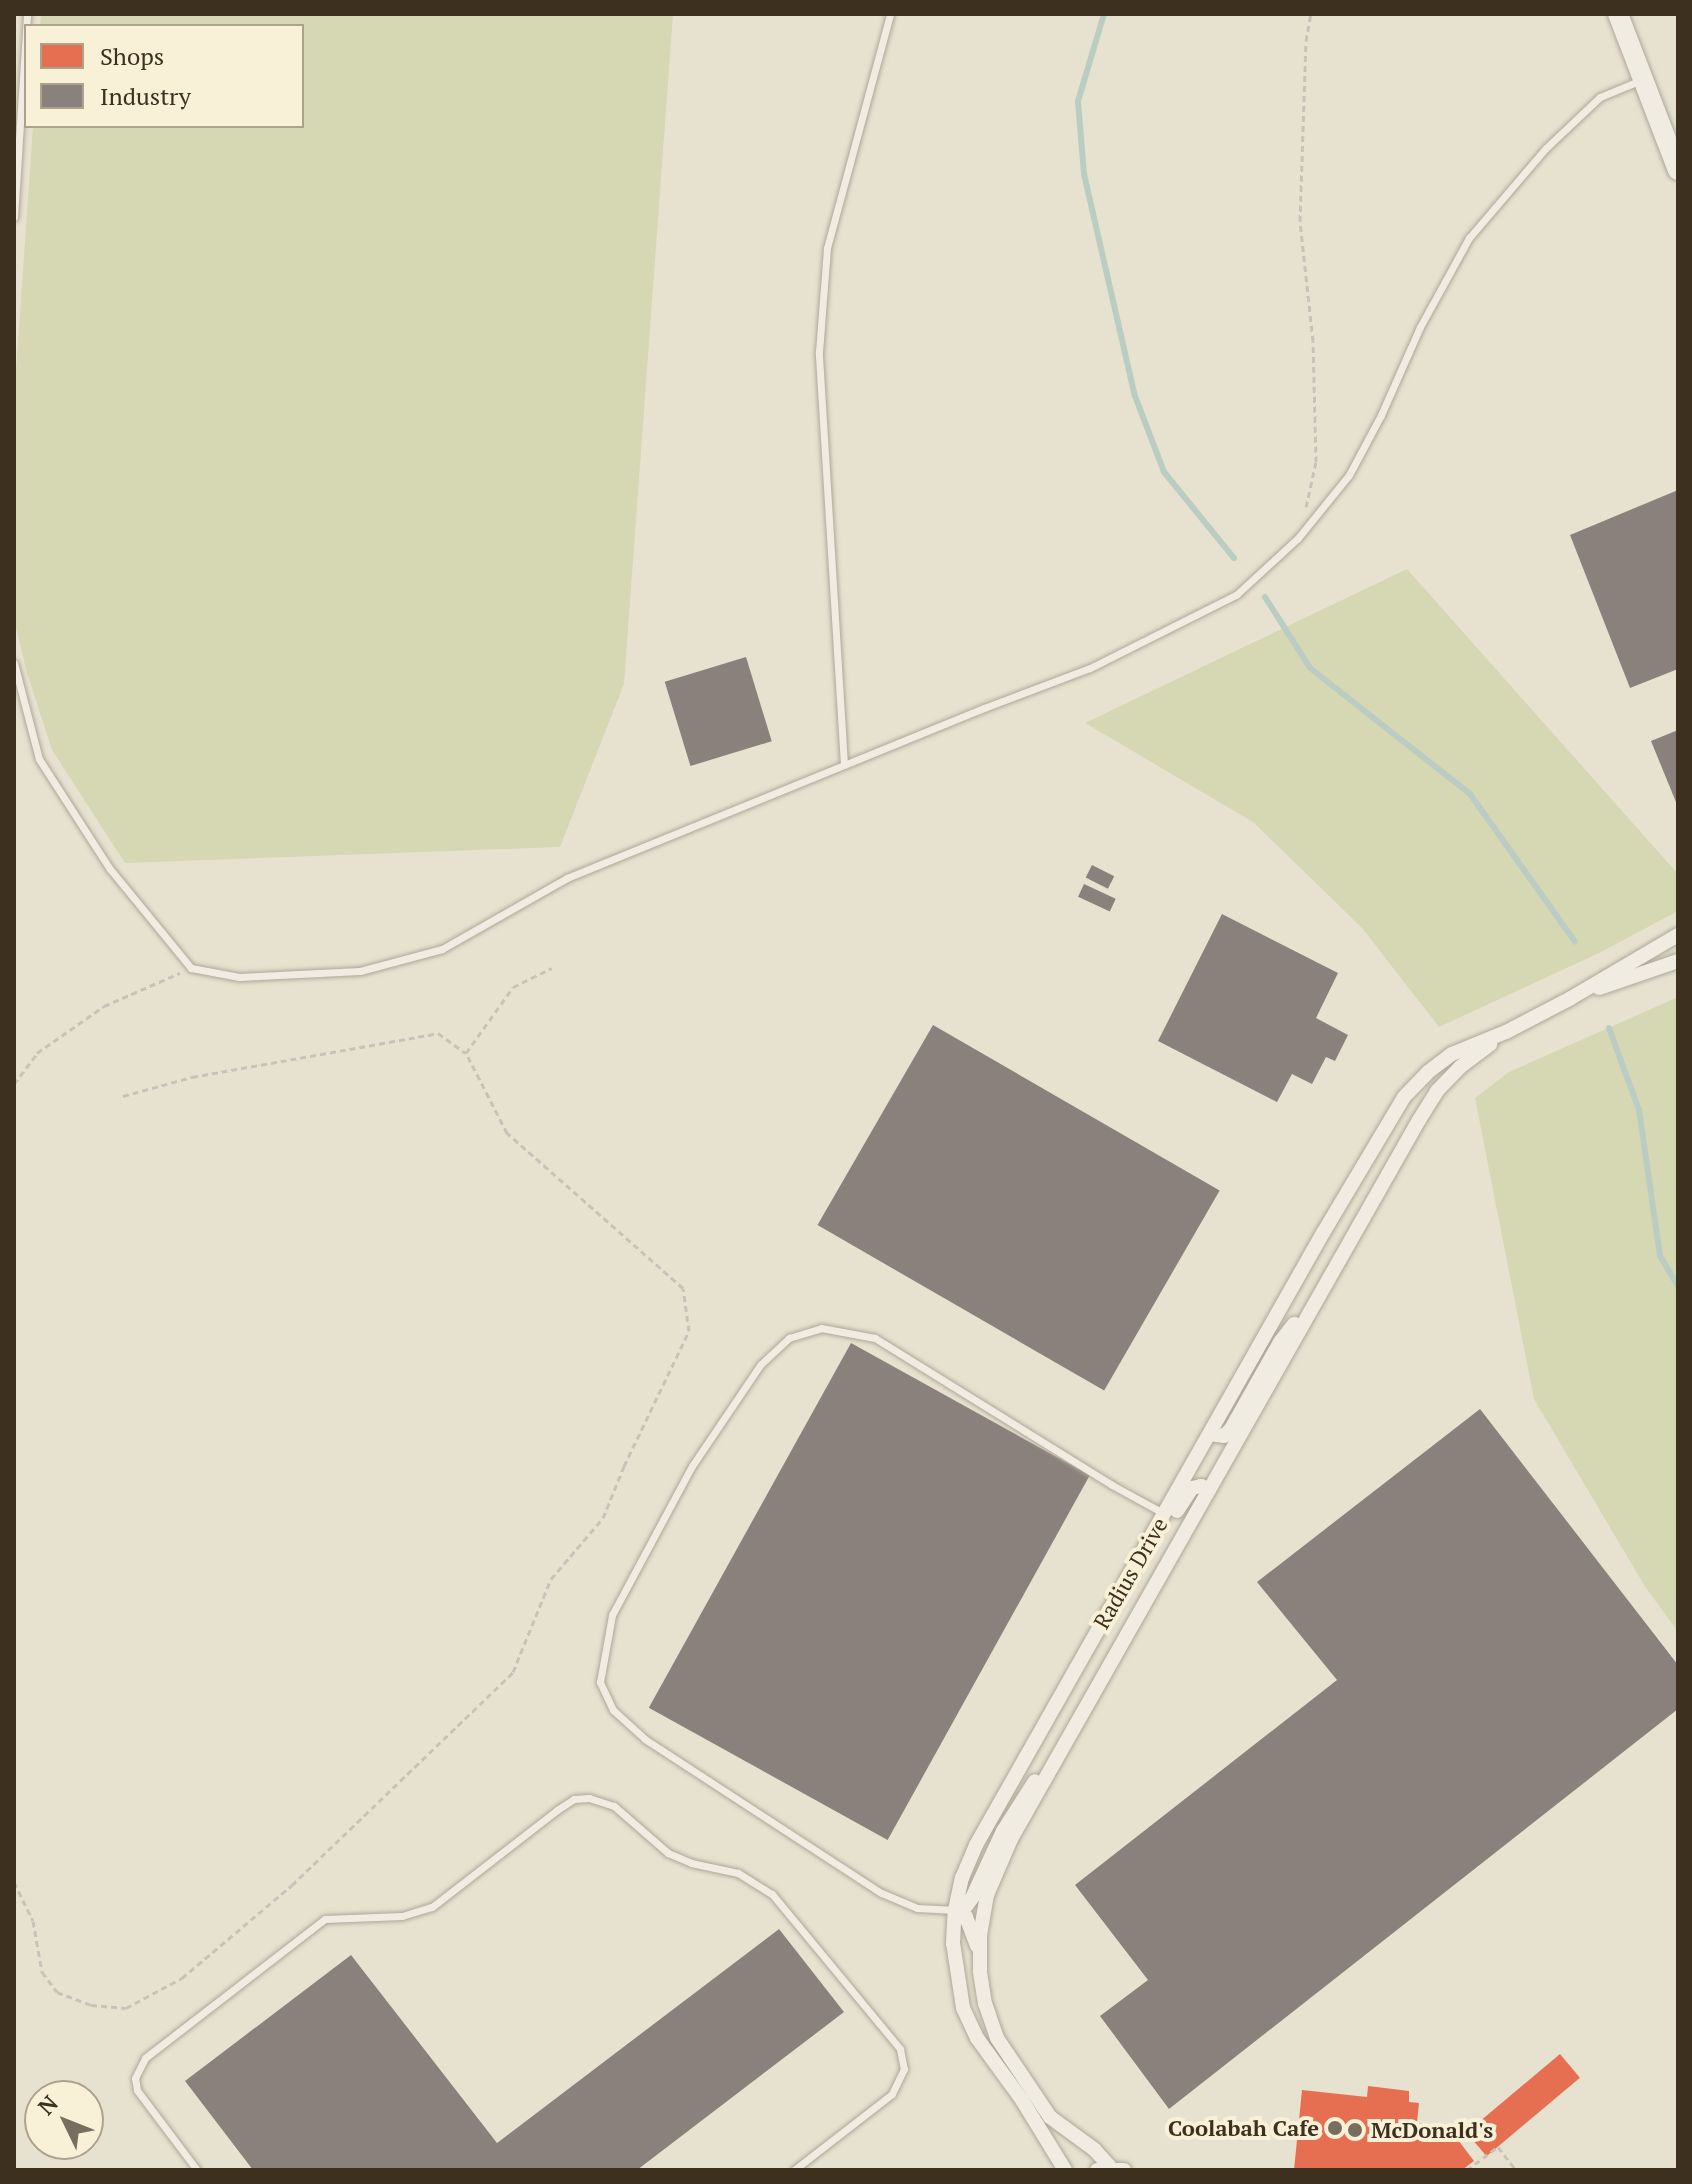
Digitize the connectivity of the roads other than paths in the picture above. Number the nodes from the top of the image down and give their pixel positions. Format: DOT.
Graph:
graph roads {
  1 [pos="890,14"];
  2 [pos="1618,14"];
  3 [pos="24,61"];
  4 [pos="1643,79"];
  5 [pos="1678,170"];
  6 [pos="14,217"];
  7 [pos="14,663"];
  8 [pos="844,765"];
  9 [pos="1678,935"];
  10 [pos="1678,961"];
  11 [pos="1571,998"];
  12 [pos="1506,1032"];
  13 [pos="1319,1293"];
  14 [pos="1210,1434"];
  15 [pos="1209,1489"];
  16 [pos="1164,1513"];
  17 [pos="1099,1627"];
  18 [pos="1057,1757"];
  19 [pos="955,1910"];
  20 [pos="980,1958"];
  21 [pos="1110,2169"];
  22 [pos="197,2170"];
  23 [pos="794,2170"];
  24 [pos="1065,2170"];
  1 -- 8 [label="lane"];
  2 -- 4 [label="street"];
  3 -- 6 [label="lane"];
  4 -- 5 [label="street"];
  4 -- 8 [label="lane"];
  7 -- 8 [label="lane"];
  9 -- 11 [label="street, Radius Drive"];
  10 -- 11 [label="street, Radius Drive"];
  11 -- 12 [label="street, Radius Drive"];
  12 -- 13 [label="street, Radius Drive"];
  12 -- 14 [label="street, Radius Drive"];
  13 -- 14 [label="street"];
  13 -- 15 [label="street, Radius Drive"];
  14 -- 16 [label="street, Radius Drive"];
  15 -- 17 [label="street"];
  15 -- 18 [label="street, Radius Drive"];
  16 -- 17 [label="street, Radius Drive"];
  16 -- 19 [label="lane"];
  17 -- 19 [label="street, Radius Drive"];
  18 -- 19 [label="street"];
  18 -- 20 [label="street, Radius Drive"];
  19 -- 20 [label="street"];
  19 -- 24 [label="street, Radius Drive"];
  20 -- 21 [label="street, Radius Drive"];
  22 -- 23 [label="lane"];
}
